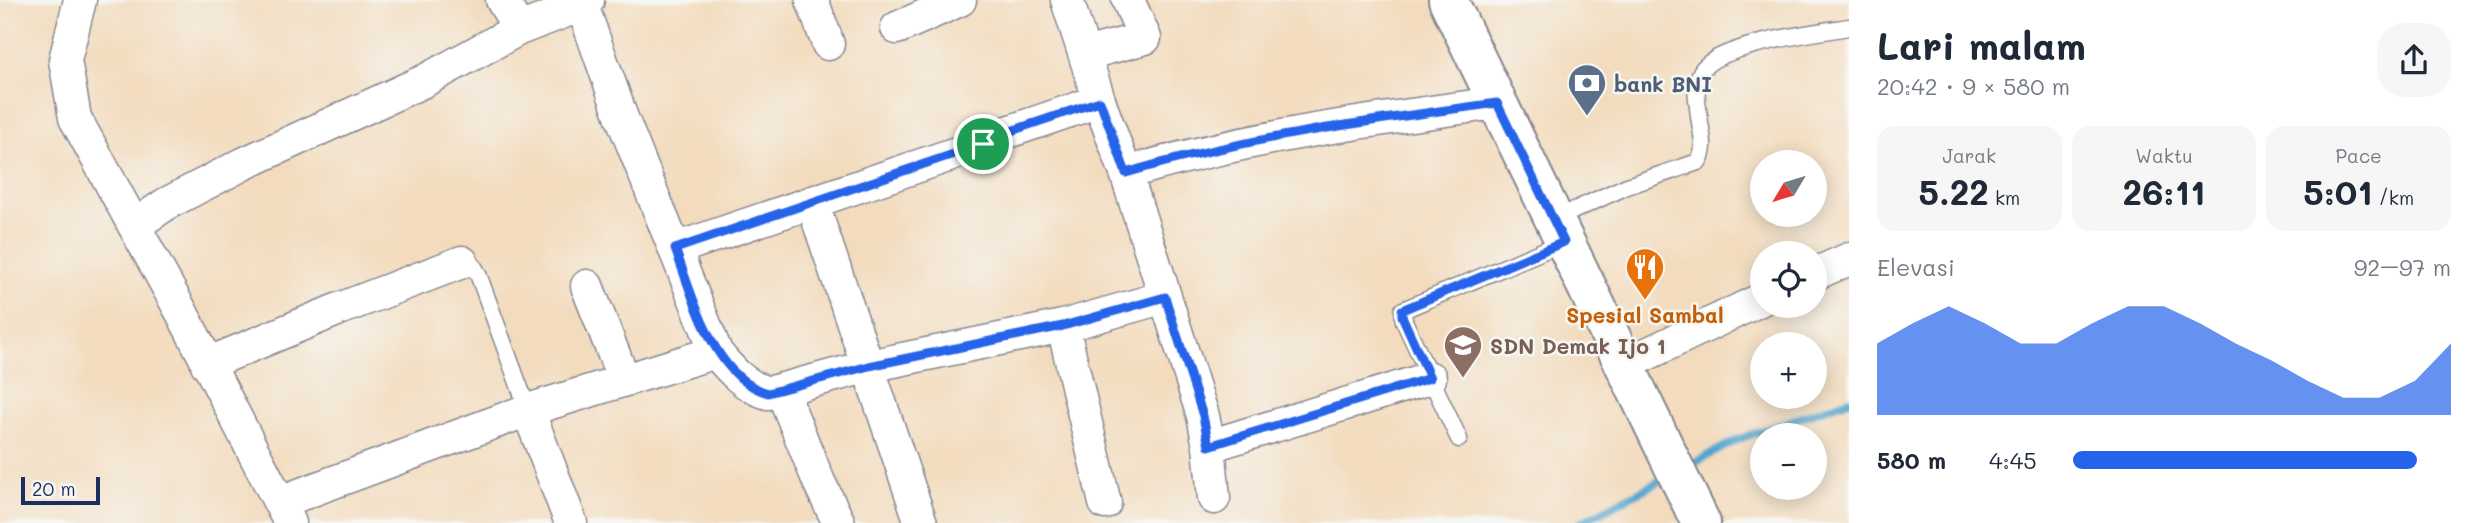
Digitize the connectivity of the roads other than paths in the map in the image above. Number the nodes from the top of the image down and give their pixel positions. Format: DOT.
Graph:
graph roads {
  1 [pos="80,0"];
  2 [pos="502,0"];
  3 [pos="812,0"];
  4 [pos="960,0"];
  5 [pos="1067,0"];
  6 [pos="1128,0"];
  7 [pos="1448,0"];
  8 [pos="585,2"];
  9 [pos="1849,27"];
  10 [pos="897,28"];
  11 [pos="519,29"];
  12 [pos="828,44"];
  13 [pos="1085,54"];
  14 [pos="1100,101"];
  15 [pos="1497,103"];
  16 [pos="1126,173"];
  17 [pos="812,202"];
  18 [pos="134,226"];
  19 [pos="1559,231"];
  20 [pos="675,249"];
  21 [pos="1849,259"];
  22 [pos="461,262"];
  23 [pos="1827,269"];
  24 [pos="587,286"];
  25 [pos="1165,297"];
  26 [pos="1750,306"];
  27 [pos="1063,326"];
  28 [pos="716,352"];
  29 [pos="207,364"];
  30 [pos="869,366"];
  31 [pos="1430,378"];
  32 [pos="1630,378"];
  33 [pos="624,380"];
  34 [pos="782,391"];
  35 [pos="528,410"];
  36 [pos="1459,439"];
  37 [pos="1209,446"];
  38 [pos="1214,498"];
  39 [pos="1105,503"];
  40 [pos="285,513"];
  41 [pos="571,523"];
  42 [pos="839,523"];
  43 [pos="921,523"];
  44 [pos="1701,523"];
  1 -- 18 [label="street"];
  2 -- 11 [label="street"];
  3 -- 12 [label="street"];
  4 -- 10 [label="street"];
  5 -- 13 [label="street"];
  6 -- 13 [label="street"];
  7 -- 15 [label="main road"];
  8 -- 11 [label="street"];
  8 -- 20 [label="street"];
  9 -- 19 [label="lane"];
  11 -- 18 [label="street"];
  13 -- 14 [label="street"];
  14 -- 16 [label="street"];
  14 -- 17 [label="street"];
  15 -- 16 [label="street"];
  15 -- 19 [label="main road"];
  16 -- 25 [label="street"];
  17 -- 20 [label="street"];
  17 -- 30 [label="street"];
  18 -- 29 [label="street"];
  19 -- 31 [label="lane"];
  19 -- 32 [label="main road"];
  20 -- 28 [label="street"];
  21 -- 23 [label="street"];
  22 -- 29 [label="street"];
  22 -- 35 [label="lane"];
  24 -- 33 [label="street"];
  25 -- 27 [label="street"];
  25 -- 37 [label="street"];
  26 -- 32 [label="street"];
  27 -- 30 [label="street"];
  27 -- 39 [label="street"];
  28 -- 33 [label="street"];
  28 -- 34 [label="street"];
  29 -- 40 [label="street"];
  30 -- 34 [label="street"];
  30 -- 43 [label="street"];
  31 -- 36 [label="lane"];
  31 -- 37 [label="street"];
  32 -- 44 [label="main road"];
  33 -- 35 [label="street"];
  34 -- 42 [label="street"];
  35 -- 40 [label="street"];
  35 -- 41 [label="street"];
  37 -- 38 [label="street"];
}
